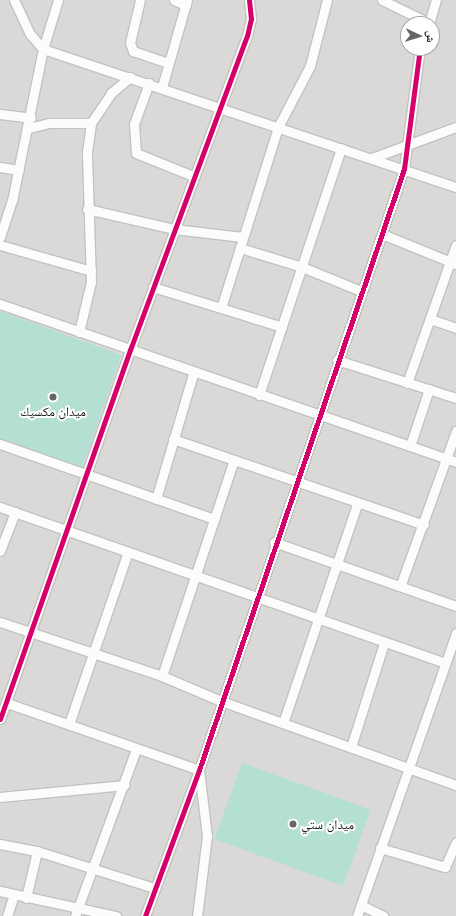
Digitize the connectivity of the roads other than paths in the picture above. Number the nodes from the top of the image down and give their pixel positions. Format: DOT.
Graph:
graph roads {
  1 [pos="14,0"];
  2 [pos="58,0"];
  3 [pos="140,0"];
  4 [pos="174,0"];
  5 [pos="249,0"];
  6 [pos="327,0"];
  7 [pos="382,0"];
  8 [pos="436,0"];
  9 [pos="187,2"];
  10 [pos="413,16"];
  11 [pos="431,16"];
  12 [pos="43,49"];
  13 [pos="419,56"];
  14 [pos="168,63"];
  15 [pos="130,77"];
  16 [pos="149,83"];
  17 [pos="162,87"];
  18 [pos="219,106"];
  19 [pos="0,114"];
  20 [pos="31,118"];
  21 [pos="91,123"];
  22 [pos="278,127"];
  23 [pos="456,127"];
  24 [pos="28,128"];
  25 [pos="341,148"];
  26 [pos="406,148"];
  27 [pos="372,158"];
  28 [pos="0,167"];
  29 [pos="404,169"];
  30 [pos="19,170"];
  31 [pos="193,176"];
  32 [pos="456,187"];
  33 [pos="87,209"];
  34 [pos="174,229"];
  35 [pos="382,234"];
  36 [pos="243,236"];
  37 [pos="0,237"];
  38 [pos="0,245"];
  39 [pos="456,246"];
  40 [pos="240,248"];
  41 [pos="453,263"];
  42 [pos="302,267"];
  43 [pos="91,271"];
  44 [pos="153,287"];
  45 [pos="361,291"];
  46 [pos="0,304"];
  47 [pos="221,308"];
  48 [pos="430,319"];
  49 [pos="282,327"];
  50 [pos="456,328"];
  51 [pos="79,332"];
  52 [pos="130,350"];
  53 [pos="337,360"];
  54 [pos="193,374"];
  55 [pos="407,383"];
  56 [pos="429,389"];
  57 [pos="259,396"];
  58 [pos="456,398"];
  59 [pos="319,416"];
  60 [pos="456,431"];
  61 [pos="174,439"];
  62 [pos="0,444"];
  63 [pos="410,446"];
  64 [pos="446,458"];
  65 [pos="234,460"];
  66 [pos="456,462"];
  67 [pos="85,475"];
  68 [pos="297,480"];
  69 [pos="156,499"];
  70 [pos="358,502"];
  71 [pos="0,507"];
  72 [pos="15,512"];
  73 [pos="214,519"];
  74 [pos="424,525"];
  75 [pos="67,530"];
  76 [pos="274,542"];
  77 [pos="0,551"];
  78 [pos="128,552"];
  79 [pos="339,563"];
  80 [pos="195,576"];
  81 [pos="401,584"];
  82 [pos="256,596"];
  83 [pos="456,606"];
  84 [pos="319,620"];
  85 [pos="0,622"];
  86 [pos="32,632"];
  87 [pos="456,636"];
  88 [pos="384,643"];
  89 [pos="93,652"];
  90 [pos="446,663"];
  91 [pos="162,676"];
  92 [pos="220,701"];
  93 [pos="6,703"];
  94 [pos="0,719"];
  95 [pos="283,723"];
  96 [pos="70,724"];
  97 [pos="351,747"];
  98 [pos="136,749"];
  99 [pos="409,768"];
  100 [pos="199,770"];
  101 [pos="124,785"];
  102 [pos="456,785"];
  103 [pos="0,797"];
  104 [pos="456,842"];
  105 [pos="0,844"];
  106 [pos="380,848"];
  107 [pos="37,851"];
  108 [pos="93,869"];
  109 [pos="154,888"];
  110 [pos="0,891"];
  111 [pos="14,895"];
  112 [pos="26,898"];
  113 [pos="361,905"];
  114 [pos="76,912"];
  115 [pos="7,916"];
  116 [pos="116,916"];
  117 [pos="145,916"];
  118 [pos="197,916"];
  119 [pos="357,916"];
  120 [pos="384,916"];
  1 -- 12 [label="street"];
  2 -- 12 [label="street"];
  3 -- 14 [label="street"];
  4 -- 9 [label="street"];
  5 -- 18 [label="street"];
  6 -- 22 [label="street"];
  7 -- 10 [label="street"];
  8 -- 11 [label="street"];
  9 -- 14 [label="street"];
  12 -- 15 [label="street"];
  12 -- 20 [label="street"];
  13 -- 26 [label="street"];
  14 -- 17 [label="street"];
  15 -- 16 [label="street"];
  15 -- 21 [label="street"];
  16 -- 17 [label="street"];
  16 -- 31 [label="street"];
  17 -- 18 [label="street"];
  18 -- 22 [label="street"];
  18 -- 31 [label="street"];
  19 -- 20 [label="street"];
  20 -- 24 [label="street"];
  21 -- 24 [label="street"];
  21 -- 33 [label="street"];
  22 -- 25 [label="street"];
  22 -- 36 [label="street"];
  23 -- 26 [label="street"];
  24 -- 30 [label="street"];
  25 -- 27 [label="street"];
  25 -- 42 [label="street"];
  26 -- 27 [label="street"];
  26 -- 29 [label="street"];
  27 -- 29 [label="street"];
  28 -- 30 [label="street"];
  29 -- 32 [label="street"];
  29 -- 35 [label="street"];
  30 -- 37 [label="street"];
  31 -- 34 [label="street"];
  33 -- 34 [label="street"];
  33 -- 43 [label="street"];
  34 -- 36 [label="street"];
  34 -- 44 [label="street"];
  35 -- 41 [label="street"];
  35 -- 45 [label="street"];
  36 -- 40 [label="street"];
  38 -- 43 [label="street"];
  39 -- 41 [label="street"];
  40 -- 42 [label="street"];
  40 -- 47 [label="street"];
  41 -- 48 [label="street"];
  42 -- 45 [label="street"];
  42 -- 49 [label="street"];
  43 -- 51 [label="street"];
  44 -- 47 [label="street"];
  44 -- 52 [label="street"];
  45 -- 53 [label="street"];
  46 -- 51 [label="street"];
  47 -- 49 [label="street"];
  48 -- 50 [label="street"];
  48 -- 55 [label="street"];
  49 -- 57 [label="street"];
  51 -- 52 [label="street"];
  52 -- 54 [label="street"];
  52 -- 67 [label="street"];
  53 -- 55 [label="street"];
  53 -- 59 [label="street"];
  54 -- 57 [label="street"];
  54 -- 61 [label="street"];
  55 -- 56 [label="street"];
  56 -- 58 [label="street"];
  56 -- 63 [label="street"];
  57 -- 59 [label="street"];
  59 -- 63 [label="street"];
  59 -- 68 [label="street"];
  60 -- 64 [label="street"];
  61 -- 65 [label="street"];
  61 -- 69 [label="street"];
  62 -- 67 [label="street"];
  63 -- 64 [label="street"];
  64 -- 66 [label="street"];
  64 -- 74 [label="street"];
  65 -- 68 [label="street"];
  65 -- 73 [label="street"];
  67 -- 69 [label="street"];
  67 -- 75 [label="street"];
  68 -- 70 [label="street"];
  68 -- 76 [label="street"];
  69 -- 73 [label="street"];
  70 -- 74 [label="street"];
  70 -- 79 [label="street"];
  71 -- 72 [label="street"];
  72 -- 75 [label="street"];
  72 -- 77 [label="street"];
  73 -- 80 [label="street"];
  74 -- 81 [label="street"];
  75 -- 78 [label="street"];
  75 -- 86 [label="street"];
  76 -- 79 [label="street"];
  76 -- 82 [label="street"];
  78 -- 80 [label="street"];
  78 -- 89 [label="street"];
  79 -- 81 [label="street"];
  79 -- 84 [label="street"];
  80 -- 82 [label="street"];
  80 -- 91 [label="street"];
  81 -- 83 [label="street"];
  82 -- 84 [label="street"];
  82 -- 92 [label="street"];
  84 -- 88 [label="street"];
  84 -- 95 [label="street"];
  85 -- 86 [label="street"];
  86 -- 89 [label="street"];
  86 -- 93 [label="street"];
  87 -- 90 [label="street"];
  88 -- 90 [label="street"];
  88 -- 97 [label="street"];
  89 -- 91 [label="street"];
  89 -- 96 [label="street"];
  90 -- 99 [label="street"];
  91 -- 92 [label="street"];
  92 -- 95 [label="street"];
  92 -- 100 [label="street"];
  93 -- 94 [label="street"];
  93 -- 96 [label="street"];
  95 -- 97 [label="street"];
  96 -- 98 [label="street"];
  97 -- 99 [label="street"];
  98 -- 100 [label="street"];
  98 -- 101 [label="street"];
  99 -- 102 [label="street"];
  99 -- 106 [label="street"];
  100 -- 109 [label="street"];
  100 -- 118 [label="street"];
  101 -- 103 [label="street"];
  101 -- 108 [label="street"];
  104 -- 106 [label="street"];
  105 -- 107 [label="street"];
  106 -- 113 [label="street"];
  107 -- 108 [label="street"];
  107 -- 112 [label="street"];
  108 -- 109 [label="street"];
  108 -- 114 [label="street"];
  109 -- 117 [label="street"];
  110 -- 111 [label="street"];
  111 -- 112 [label="street"];
  111 -- 115 [label="street"];
  112 -- 114 [label="street"];
  113 -- 119 [label="street"];
  113 -- 120 [label="street"];
  114 -- 116 [label="street"];
}
